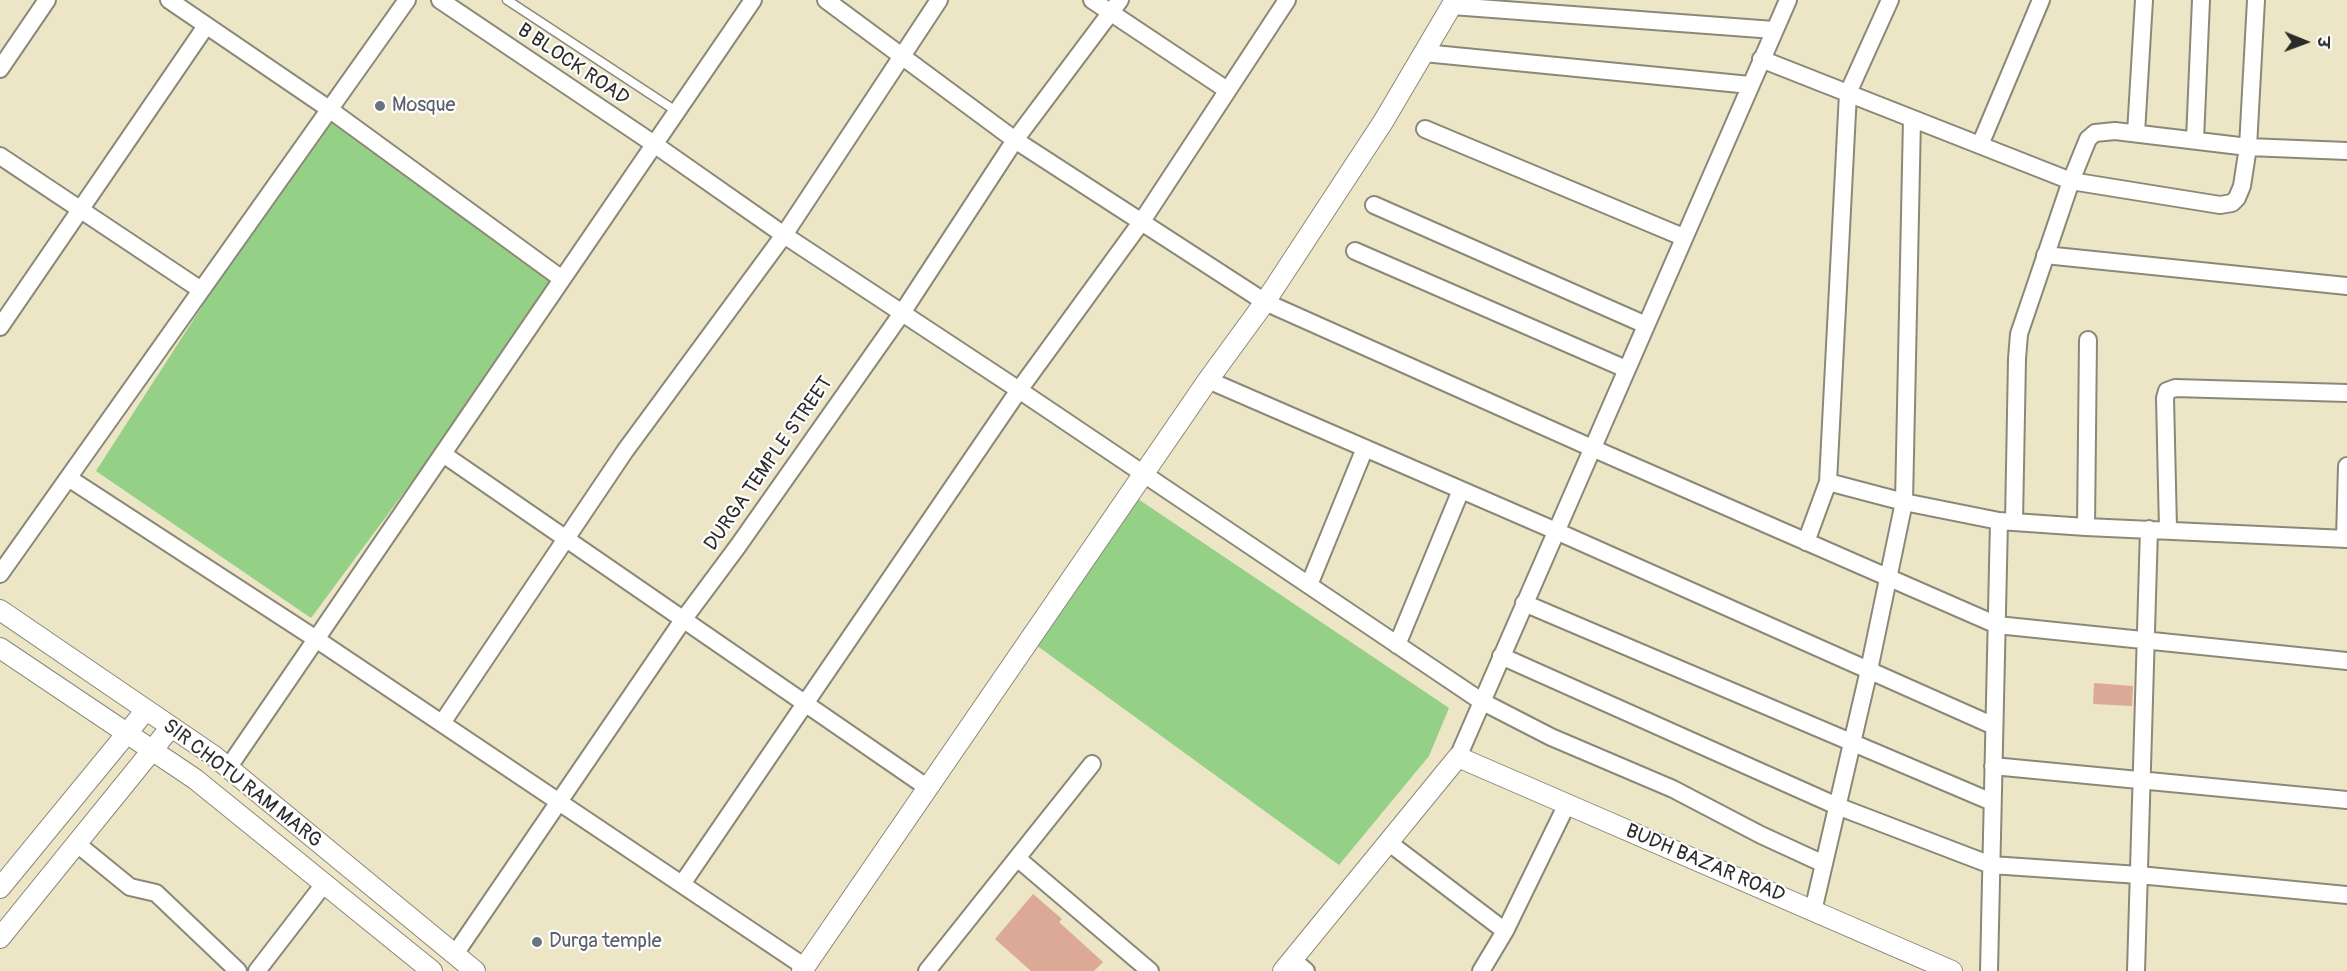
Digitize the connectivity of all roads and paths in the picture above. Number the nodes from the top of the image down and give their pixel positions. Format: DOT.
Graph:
graph roads {
  1 [pos="47,0"];
  2 [pos="169,0"];
  3 [pos="407,0"];
  4 [pos="440,0"];
  5 [pos="507,0"];
  6 [pos="753,0"];
  7 [pos="826,0"];
  8 [pos="939,0"];
  9 [pos="1092,0"];
  10 [pos="1287,0"];
  11 [pos="1788,0"];
  12 [pos="1890,0"];
  13 [pos="2041,0"];
  14 [pos="2144,0"];
  15 [pos="2201,0"];
  16 [pos="2256,0"];
  17 [pos="1454,3"];
  18 [pos="1115,7"];
  19 [pos="206,26"];
  20 [pos="1774,30"];
  21 [pos="1424,53"];
  22 [pos="900,55"];
  23 [pos="1761,59"];
  24 [pos="0,69"];
  25 [pos="1750,84"];
  26 [pos="1227,90"];
  27 [pos="1848,93"];
  28 [pos="329,110"];
  29 [pos="676,111"];
  30 [pos="1912,119"];
  31 [pos="1425,129"];
  32 [pos="2136,133"];
  33 [pos="1016,140"];
  34 [pos="2195,140"];
  35 [pos="654,144"];
  36 [pos="1980,145"];
  37 [pos="2248,147"];
  38 [pos="2347,151"];
  39 [pos="0,156"];
  40 [pos="2071,181"];
  41 [pos="1374,205"];
  42 [pos="80,210"];
  43 [pos="1142,220"];
  44 [pos="784,235"];
  45 [pos="1683,237"];
  46 [pos="1355,251"];
  47 [pos="2045,255"];
  48 [pos="562,279"];
  49 [pos="2347,286"];
  50 [pos="201,290"];
  51 [pos="1265,302"];
  52 [pos="902,313"];
  53 [pos="1646,324"];
  54 [pos="0,327"];
  55 [pos="2088,340"];
  56 [pos="1626,369"];
  57 [pos="1208,380"];
  58 [pos="1019,390"];
  59 [pos="2347,393"];
  60 [pos="1365,448"];
  61 [pos="1592,448"];
  62 [pos="443,454"];
  63 [pos="2347,466"];
  64 [pos="1143,473"];
  65 [pos="70,479"];
  66 [pos="1828,482"];
  67 [pos="1461,490"];
  68 [pos="1904,502"];
  69 [pos="2007,521"];
  70 [pos="2086,527"];
  71 [pos="2149,529"];
  72 [pos="2169,530"];
  73 [pos="1556,531"];
  74 [pos="566,539"];
  75 [pos="2346,539"];
  76 [pos="1806,542"];
  77 [pos="0,574"];
  78 [pos="1888,576"];
  79 [pos="1309,585"];
  80 [pos="1524,603"];
  81 [pos="0,610"];
  82 [pos="683,620"];
  83 [pos="1997,625"];
  84 [pos="316,639"];
  85 [pos="2146,640"];
  86 [pos="1397,645"];
  87 [pos="0,648"];
  88 [pos="1501,656"];
  89 [pos="2347,661"];
  90 [pos="1869,670"];
  91 [pos="1481,701"];
  92 [pos="805,704"];
  93 [pos="146,710"];
  94 [pos="442,723"];
  95 [pos="1994,726"];
  96 [pos="171,727"];
  97 [pos="126,733"];
  98 [pos="1851,742"];
  99 [pos="151,750"];
  100 [pos="1458,757"];
  101 [pos="1092,764"];
  102 [pos="1993,766"];
  103 [pos="228,768"];
  104 [pos="2142,780"];
  105 [pos="928,788"];
  106 [pos="2347,800"];
  107 [pos="559,802"];
  108 [pos="1992,802"];
  109 [pos="1567,804"];
  110 [pos="1837,806"];
  111 [pos="1388,842"];
  112 [pos="76,843"];
  113 [pos="1017,858"];
  114 [pos="1824,864"];
  115 [pos="1991,865"];
  116 [pos="2139,875"];
  117 [pos="324,884"];
  118 [pos="682,884"];
  119 [pos="0,888"];
  120 [pos="2347,895"];
  121 [pos="1813,911"];
  122 [pos="1505,931"];
  123 [pos="0,938"];
  124 [pos="455,954"];
  125 [pos="1294,967"];
  126 [pos="804,969"];
  127 [pos="1948,970"];
  128 [pos="238,971"];
  129 [pos="256,971"];
  130 [pos="432,971"];
  131 [pos="475,971"];
  132 [pos="927,971"];
  133 [pos="1150,971"];
  134 [pos="1481,971"];
  135 [pos="1989,971"];
  136 [pos="2136,971"];
  1 -- 24 [label="street"];
  2 -- 19 [label="street"];
  3 -- 28 [label="street"];
  4 -- 35 [label="street, B BLOCK ROAD"];
  5 -- 29 [label="lane"];
  6 -- 29 [label="street"];
  7 -- 22 [label="street"];
  8 -- 22 [label="street"];
  9 -- 18 [label="street"];
  10 -- 26 [label="street"];
  11 -- 20 [label="street"];
  12 -- 27 [label="street"];
  13 -- 36 [label="street"];
  14 -- 32 [label="street"];
  15 -- 34 [label="street"];
  16 -- 37 [label="street"];
  17 -- 20 [label="street"];
  17 -- 21 [label="street"];
  18 -- 26 [label="street"];
  18 -- 33 [label="street, DURGA TEMPLE STREET"];
  19 -- 28 [label="street"];
  19 -- 42 [label="street"];
  20 -- 23 [label="street"];
  21 -- 25 [label="street"];
  21 -- 51 [label="street"];
  22 -- 33 [label="street"];
  22 -- 44 [label="street"];
  23 -- 25 [label="street"];
  23 -- 27 [label="street"];
  25 -- 45 [label="street"];
  26 -- 43 [label="street"];
  27 -- 30 [label="street"];
  27 -- 66 [label="street"];
  28 -- 48 [label="street"];
  28 -- 50 [label="street"];
  29 -- 35 [label="street"];
  30 -- 36 [label="street"];
  30 -- 68 [label="street"];
  31 -- 45 [label="street"];
  32 -- 34 [label="street"];
  32 -- 40 [label="street"];
  33 -- 43 [label="street"];
  33 -- 52 [label="street, DURGA TEMPLE STREET"];
  34 -- 37 [label="street"];
  35 -- 44 [label="street, B BLOCK ROAD"];
  35 -- 48 [label="street"];
  36 -- 40 [label="street"];
  37 -- 38 [label="street"];
  37 -- 40 [label="street"];
  39 -- 42 [label="street"];
  40 -- 47 [label="street"];
  41 -- 53 [label="street"];
  42 -- 50 [label="street"];
  42 -- 54 [label="street"];
  43 -- 51 [label="street"];
  43 -- 58 [label="street"];
  44 -- 52 [label="street, B BLOCK ROAD"];
  44 -- 74 [label="street"];
  45 -- 53 [label="street"];
  46 -- 56 [label="street"];
  47 -- 49 [label="street"];
  47 -- 69 [label="street"];
  48 -- 62 [label="street"];
  50 -- 65 [label="street"];
  51 -- 57 [label="street"];
  51 -- 61 [label="street"];
  52 -- 58 [label="street, B BLOCK ROAD"];
  52 -- 82 [label="street, DURGA TEMPLE STREET"];
  53 -- 56 [label="street"];
  55 -- 70 [label="street"];
  56 -- 61 [label="street"];
  57 -- 60 [label="street"];
  57 -- 64 [label="street"];
  58 -- 64 [label="street, B BLOCK ROAD"];
  58 -- 92 [label="street"];
  59 -- 72 [label="street"];
  60 -- 67 [label="street"];
  60 -- 79 [label="street"];
  61 -- 73 [label="street"];
  61 -- 76 [label="street"];
  62 -- 74 [label="street"];
  62 -- 84 [label="street"];
  63 -- 75 [label="street"];
  64 -- 79 [label="street, B BLOCK ROAD"];
  64 -- 105 [label="street"];
  65 -- 77 [label="street"];
  65 -- 84 [label="street"];
  66 -- 68 [label="street"];
  66 -- 76 [label="street"];
  67 -- 73 [label="street"];
  67 -- 86 [label="street"];
  68 -- 69 [label="street"];
  68 -- 78 [label="street"];
  69 -- 70 [label="street"];
  69 -- 83 [label="street"];
  70 -- 71 [label="street"];
  71 -- 72 [label="street"];
  71 -- 85 [label="street"];
  72 -- 75 [label="street"];
  73 -- 80 [label="street"];
  73 -- 90 [label="street"];
  74 -- 82 [label="street"];
  74 -- 94 [label="street"];
  76 -- 78 [label="street"];
  78 -- 83 [label="street"];
  78 -- 90 [label="street"];
  79 -- 86 [label="street, B BLOCK ROAD"];
  80 -- 88 [label="street"];
  80 -- 98 [label="street"];
  81 -- 93 [label="street, SIR CHOTU RAM MARG"];
  82 -- 92 [label="street"];
  82 -- 107 [label="street, DURGA TEMPLE STREET"];
  83 -- 85 [label="street"];
  83 -- 95 [label="street"];
  84 -- 94 [label="street"];
  84 -- 103 [label="street"];
  85 -- 89 [label="street"];
  85 -- 104 [label="street"];
  86 -- 91 [label="street, B BLOCK ROAD"];
  87 -- 97 [label="street, SIR CHOTU RAM MARG"];
  88 -- 91 [label="street"];
  88 -- 110 [label="street"];
  90 -- 95 [label="street"];
  90 -- 98 [label="street"];
  91 -- 100 [label="street"];
  91 -- 114 [label="street, B BLOCK ROAD"];
  92 -- 105 [label="street"];
  92 -- 118 [label="street"];
  93 -- 96 [label="street, SIR CHOTU RAM MARG"];
  93 -- 97 [label="street"];
  94 -- 107 [label="street"];
  95 -- 102 [label="street"];
  96 -- 99 [label="street"];
  96 -- 103 [label="street, SIR CHOTU RAM MARG"];
  97 -- 99 [label="street, SIR CHOTU RAM MARG"];
  97 -- 119 [label="street"];
  98 -- 108 [label="street"];
  98 -- 110 [label="street"];
  99 -- 112 [label="street"];
  99 -- 117 [label="street, SIR CHOTU RAM MARG"];
  100 -- 109 [label="street, BUDH BAZAR ROAD"];
  100 -- 111 [label="street"];
  101 -- 113 [label="street"];
  102 -- 104 [label="street"];
  102 -- 108 [label="street"];
  103 -- 124 [label="street, SIR CHOTU RAM MARG"];
  104 -- 106 [label="street"];
  104 -- 116 [label="street"];
  105 -- 126 [label="street"];
  107 -- 118 [label="street"];
  107 -- 124 [label="street, DURGA TEMPLE STREET"];
  108 -- 115 [label="street"];
  109 -- 121 [label="street, BUDH BAZAR ROAD"];
  109 -- 122 [label="street"];
  110 -- 114 [label="street"];
  110 -- 115 [label="street"];
  111 -- 122 [label="street"];
  111 -- 125 [label="street"];
  112 -- 123 [label="street"];
  112 -- 128 [label="street"];
  113 -- 132 [label="street"];
  113 -- 133 [label="street"];
  114 -- 121 [label="street"];
  115 -- 116 [label="street"];
  115 -- 135 [label="street"];
  116 -- 120 [label="street"];
  116 -- 136 [label="street"];
  117 -- 129 [label="street"];
  117 -- 130 [label="street, SIR CHOTU RAM MARG"];
  118 -- 126 [label="street"];
  121 -- 127 [label="street, BUDH BAZAR ROAD"];
  122 -- 134 [label="street"];
  124 -- 131 [label="street, SIR CHOTU RAM MARG"];
}
